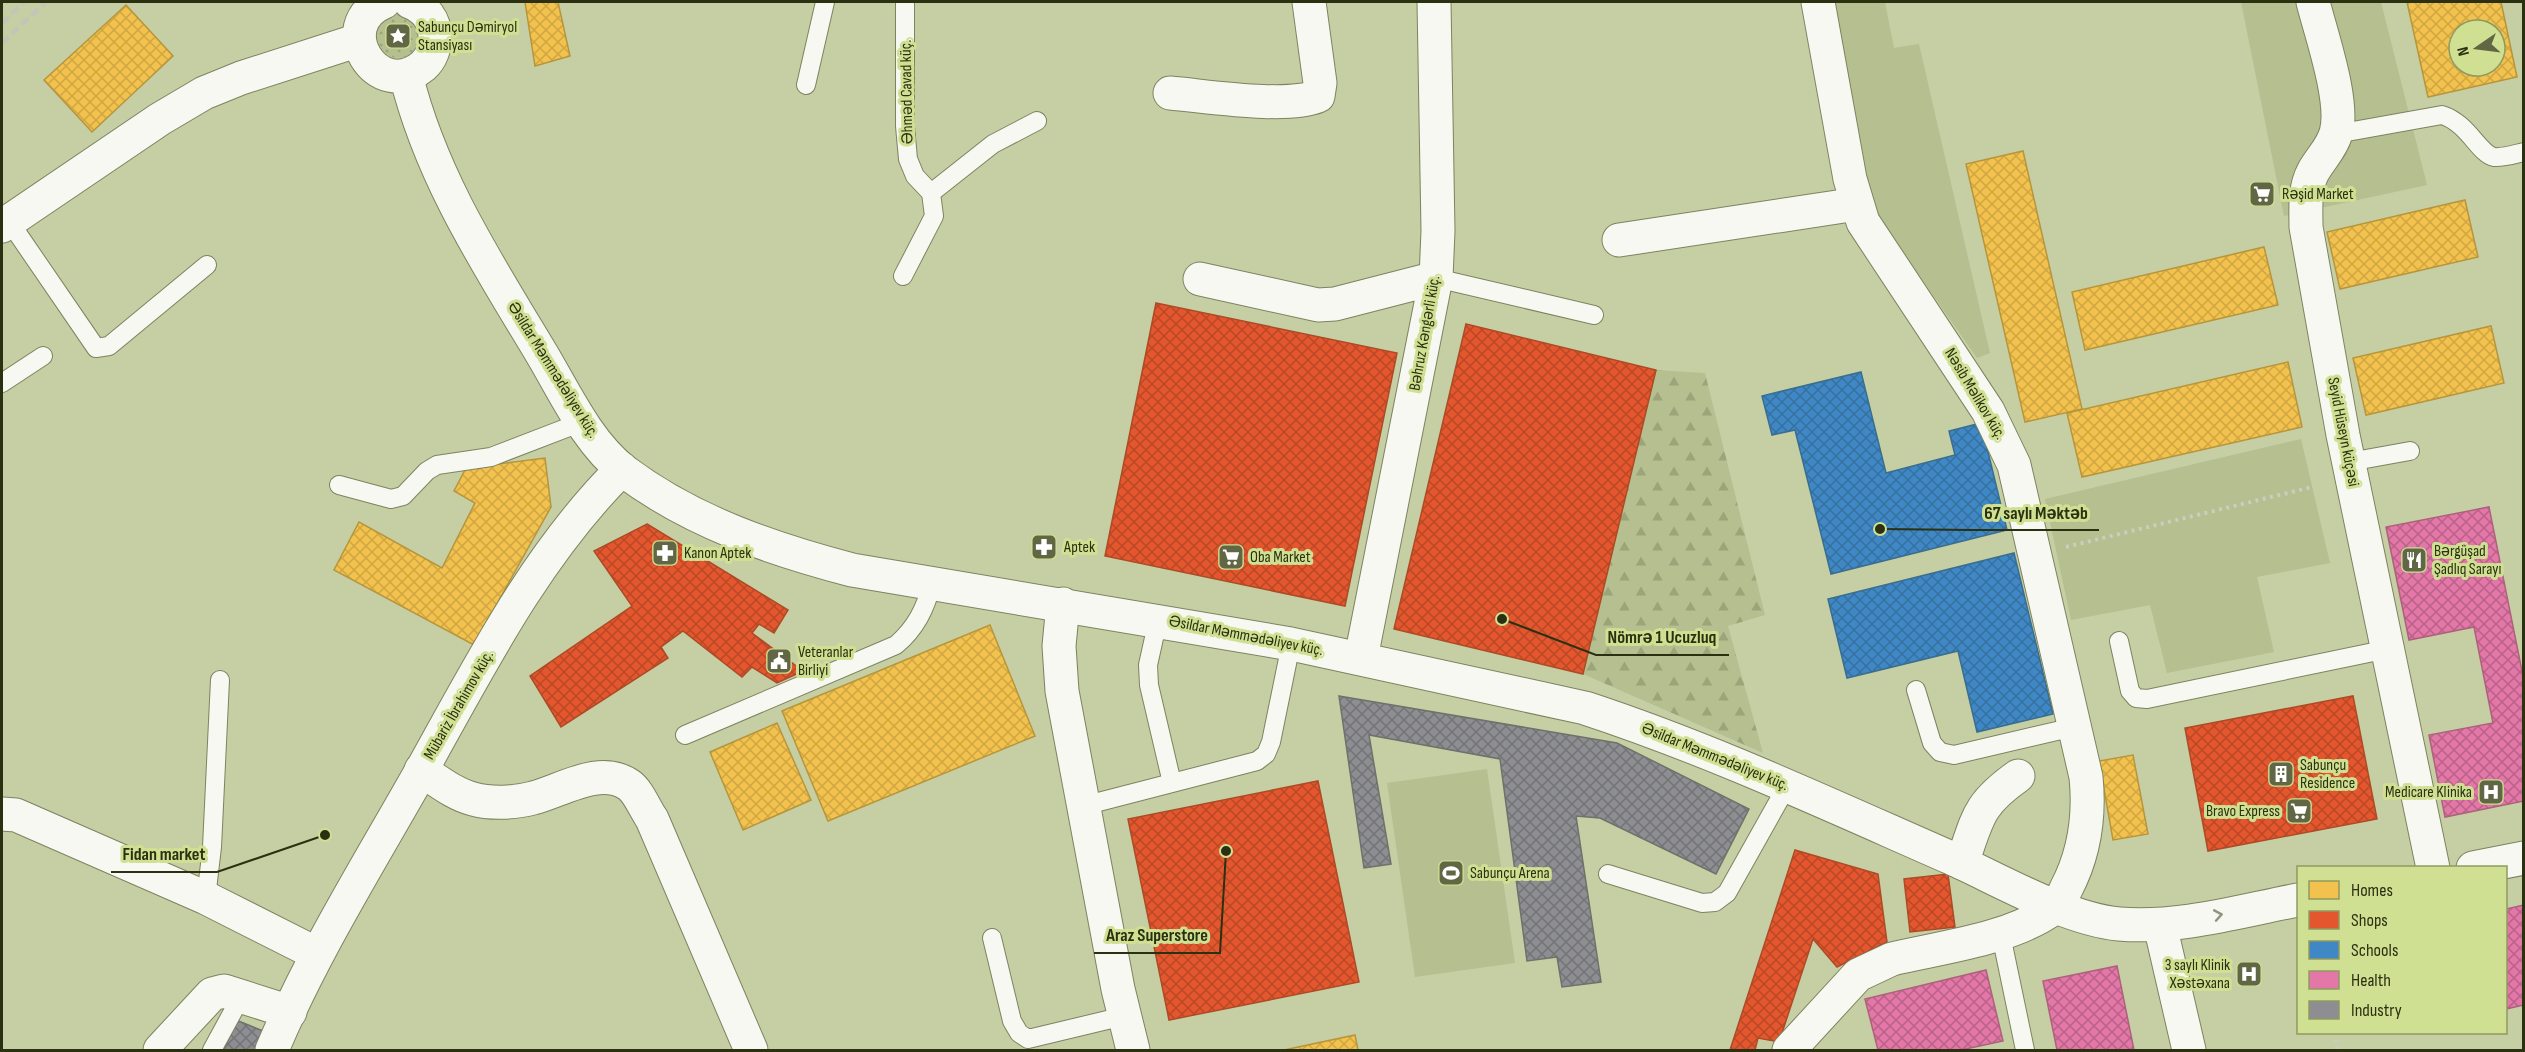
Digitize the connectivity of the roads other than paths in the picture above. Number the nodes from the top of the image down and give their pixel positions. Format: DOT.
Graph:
graph roads {
  1 [pos="384,2"];
  2 [pos="410,2"];
  3 [pos="825,2"];
  4 [pos="906,2"];
  5 [pos="1309,2"];
  6 [pos="1434,2"];
  7 [pos="1818,2"];
  8 [pos="2313,2"];
  9 [pos="359,40"];
  10 [pos="406,75"];
  11 [pos="806,85"];
  12 [pos="1170,93"];
  13 [pos="1037,121"];
  14 [pos="2336,134"];
  15 [pos="2523,152"];
  16 [pos="931,193"];
  17 [pos="1857,204"];
  18 [pos="5,224"];
  19 [pos="1619,240"];
  20 [pos="207,265"];
  21 [pos="903,276"];
  22 [pos="1436,278"];
  23 [pos="1200,279"];
  24 [pos="1594,315"];
  25 [pos="43,356"];
  26 [pos="2,384"];
  27 [pos="582,422"];
  28 [pos="2410,451"];
  29 [pos="2349,462"];
  30 [pos="622,469"];
  31 [pos="339,485"];
  32 [pos="932,584"];
  33 [pos="1064,604"];
  34 [pos="1158,620"];
  35 [pos="2119,641"];
  36 [pos="1291,644"];
  37 [pos="2388,650"];
  38 [pos="1361,658"];
  39 [pos="220,680"];
  40 [pos="1916,690"];
  41 [pos="2074,727"];
  42 [pos="685,735"];
  43 [pos="421,770"];
  44 [pos="2018,776"];
  45 [pos="1172,783"];
  46 [pos="1787,786"];
  47 [pos="1083,806"];
  48 [pos="2,814"];
  49 [pos="2523,858"];
  50 [pos="1962,863"];
  51 [pos="2433,866"];
  52 [pos="2479,866"];
  53 [pos="1608,874"];
  54 [pos="206,898"];
  55 [pos="2297,900"];
  56 [pos="2056,907"];
  57 [pos="2160,925"];
  58 [pos="2001,935"];
  59 [pos="992,938"];
  60 [pos="317,954"];
  61 [pos="242,995"];
  62 [pos="290,1012"];
  63 [pos="1124,1016"];
  64 [pos="160,1050"];
  65 [pos="212,1050"];
  66 [pos="272,1050"];
  67 [pos="751,1050"];
  68 [pos="1132,1050"];
  69 [pos="1789,1050"];
  70 [pos="2025,1050"];
  71 [pos="2189,1050"];
  1 -- 9 [label="street"];
  2 -- 10 [label="street"];
  3 -- 11 [label="lane"];
  4 -- 16 [label="lane, Əhməd Cavad küç."];
  5 -- 12 [label="street"];
  6 -- 22 [label="street, Bəhruz Kəngərli küç."];
  7 -- 17 [label="street, Nəsib Məlikov küç."];
  8 -- 14 [label="street"];
  9 -- 10 [label="street"];
  9 -- 18 [label="street"];
  10 -- 27 [label="street, Əsildar Məmmədəliyev küç."];
  13 -- 16 [label="lane"];
  14 -- 15 [label="lane"];
  14 -- 29 [label="street, Seyid Hüseyn küçəsi"];
  16 -- 21 [label="lane"];
  17 -- 19 [label="street"];
  17 -- 41 [label="street, Nəsib Məlikov küç."];
  18 -- 20 [label="lane"];
  22 -- 23 [label="street"];
  22 -- 24 [label="lane"];
  22 -- 38 [label="street, Bəhruz Kəngərli küç."];
  25 -- 26 [label="lane"];
  27 -- 30 [label="street, Əsildar Məmmədəliyev küç."];
  27 -- 31 [label="lane"];
  28 -- 29 [label="lane"];
  29 -- 37 [label="street, Seyid Hüseyn küçəsi"];
  30 -- 32 [label="street, Əsildar Məmmədəliyev küç."];
  30 -- 43 [label="street, Mübariz İbrahimov küç."];
  32 -- 33 [label="street, Əsildar Məmmədəliyev küç."];
  32 -- 42 [label="lane"];
  33 -- 34 [label="street, Əsildar Məmmədəliyev küç."];
  33 -- 47 [label="street"];
  34 -- 36 [label="street, Əsildar Məmmədəliyev küç."];
  34 -- 45 [label="lane"];
  35 -- 37 [label="lane"];
  36 -- 38 [label="street, Əsildar Məmmədəliyev küç."];
  36 -- 45 [label="lane"];
  37 -- 51 [label="street, Seyid Hüseyn küçəsi"];
  38 -- 46 [label="street, Əsildar Məmmədəliyev küç."];
  39 -- 54 [label="lane"];
  40 -- 41 [label="lane"];
  41 -- 56 [label="street, Nəsib Məlikov küç."];
  43 -- 60 [label="street, Mübariz İbrahimov küç."];
  43 -- 67 [label="street"];
  44 -- 50 [label="street"];
  45 -- 47 [label="lane"];
  46 -- 50 [label="street, Əsildar Məmmədəliyev küç."];
  46 -- 53 [label="lane"];
  47 -- 63 [label="street"];
  48 -- 54 [label="street"];
  49 -- 52 [label="street"];
  50 -- 56 [label="street, Əsildar Məmmədəliyev küç."];
  54 -- 60 [label="street"];
  57 -- 55 [label="street, Əsildar Məmmədəliyev küç., one-way"];
  56 -- 57 [label="street, Əsildar Məmmədəliyev küç."];
  56 -- 58 [label="street"];
  57 -- 71 [label="street"];
  58 -- 69 [label="street"];
  58 -- 70 [label="lane"];
  59 -- 63 [label="lane"];
  60 -- 62 [label="street, Mübariz İbrahimov küç."];
  61 -- 62 [label="street"];
  61 -- 64 [label="street"];
  61 -- 65 [label="lane"];
  62 -- 66 [label="street, Mübariz İbrahimov küç."];
  63 -- 68 [label="street"];
}
